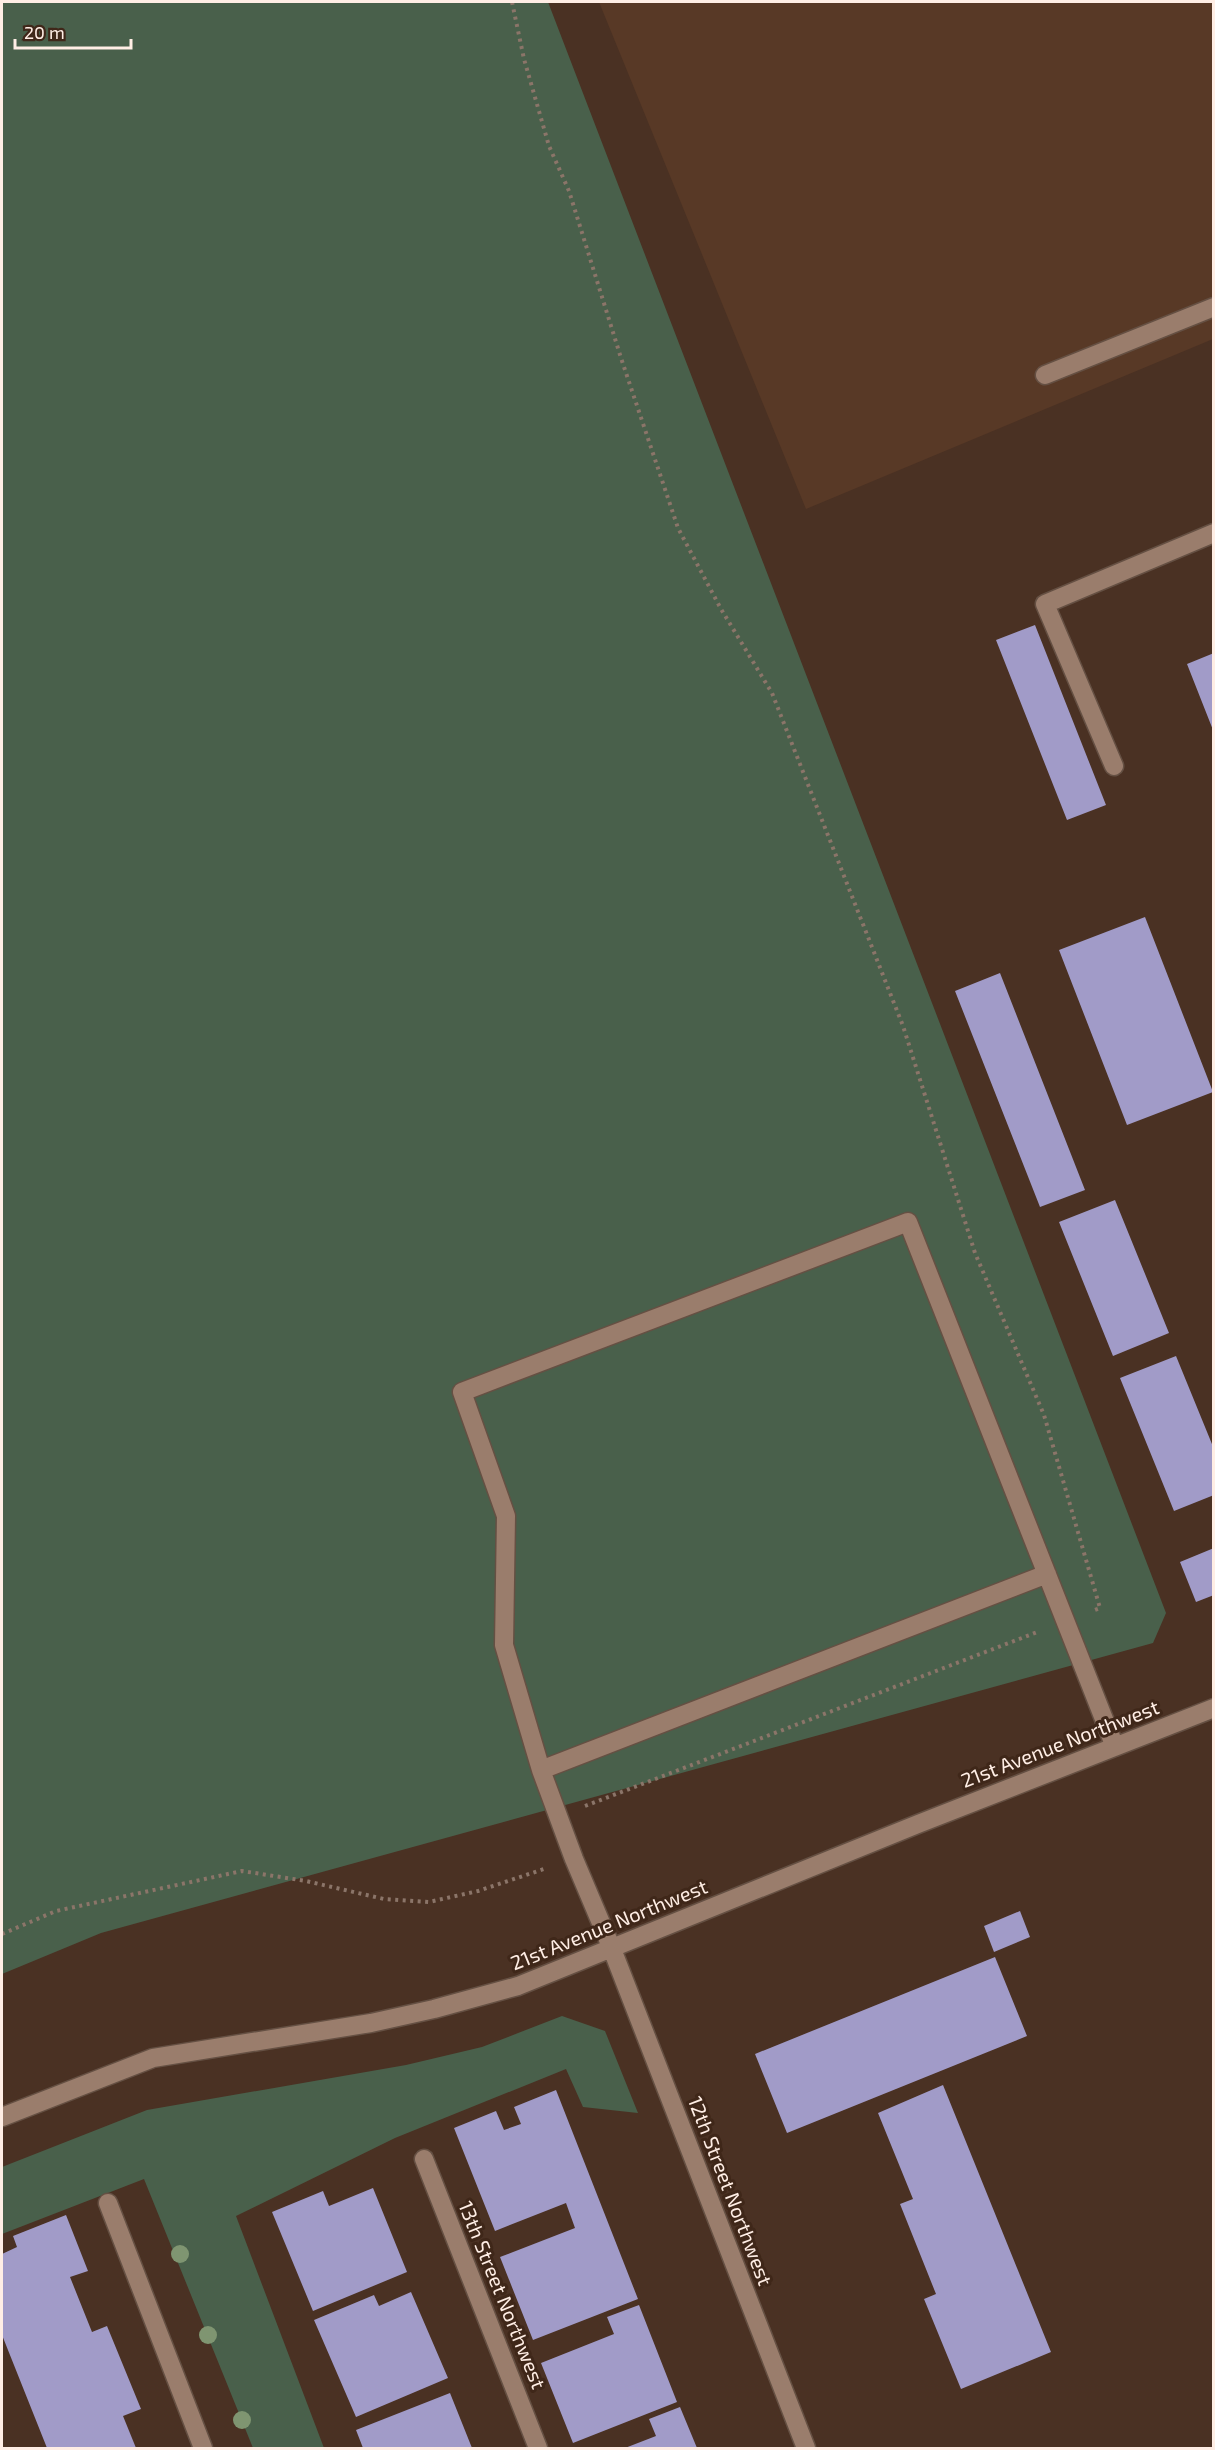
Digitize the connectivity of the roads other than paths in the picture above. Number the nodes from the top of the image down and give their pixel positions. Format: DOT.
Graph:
graph roads {
  1 [pos="1214,307"];
  2 [pos="1045,375"];
  3 [pos="1214,533"];
  4 [pos="1114,766"];
  5 [pos="1047,1574"];
  6 [pos="1214,1708"];
  7 [pos="1115,1747"];
  8 [pos="542,1770"];
  9 [pos="612,1949"];
  10 [pos="2,2117"];
  11 [pos="424,2158"];
  12 [pos="108,2203"];
  13 [pos="203,2448"];
  14 [pos="538,2448"];
  15 [pos="806,2448"];
  1 -- 2 [label="street"];
  3 -- 4 [label="street"];
  5 -- 7 [label="street"];
  5 -- 8 [label="street"];
  5 -- 8 [label="street, 12th Street Northwest"];
  6 -- 7 [label="street, 21st Avenue Northwest"];
  7 -- 9 [label="street, 21st Avenue Northwest"];
  8 -- 9 [label="street, 12th Street Northwest"];
  9 -- 10 [label="street, 21st Avenue Northwest"];
  9 -- 15 [label="street, 12th Street Northwest"];
  11 -- 14 [label="street, 13th Street Northwest"];
  12 -- 13 [label="street"];
}
